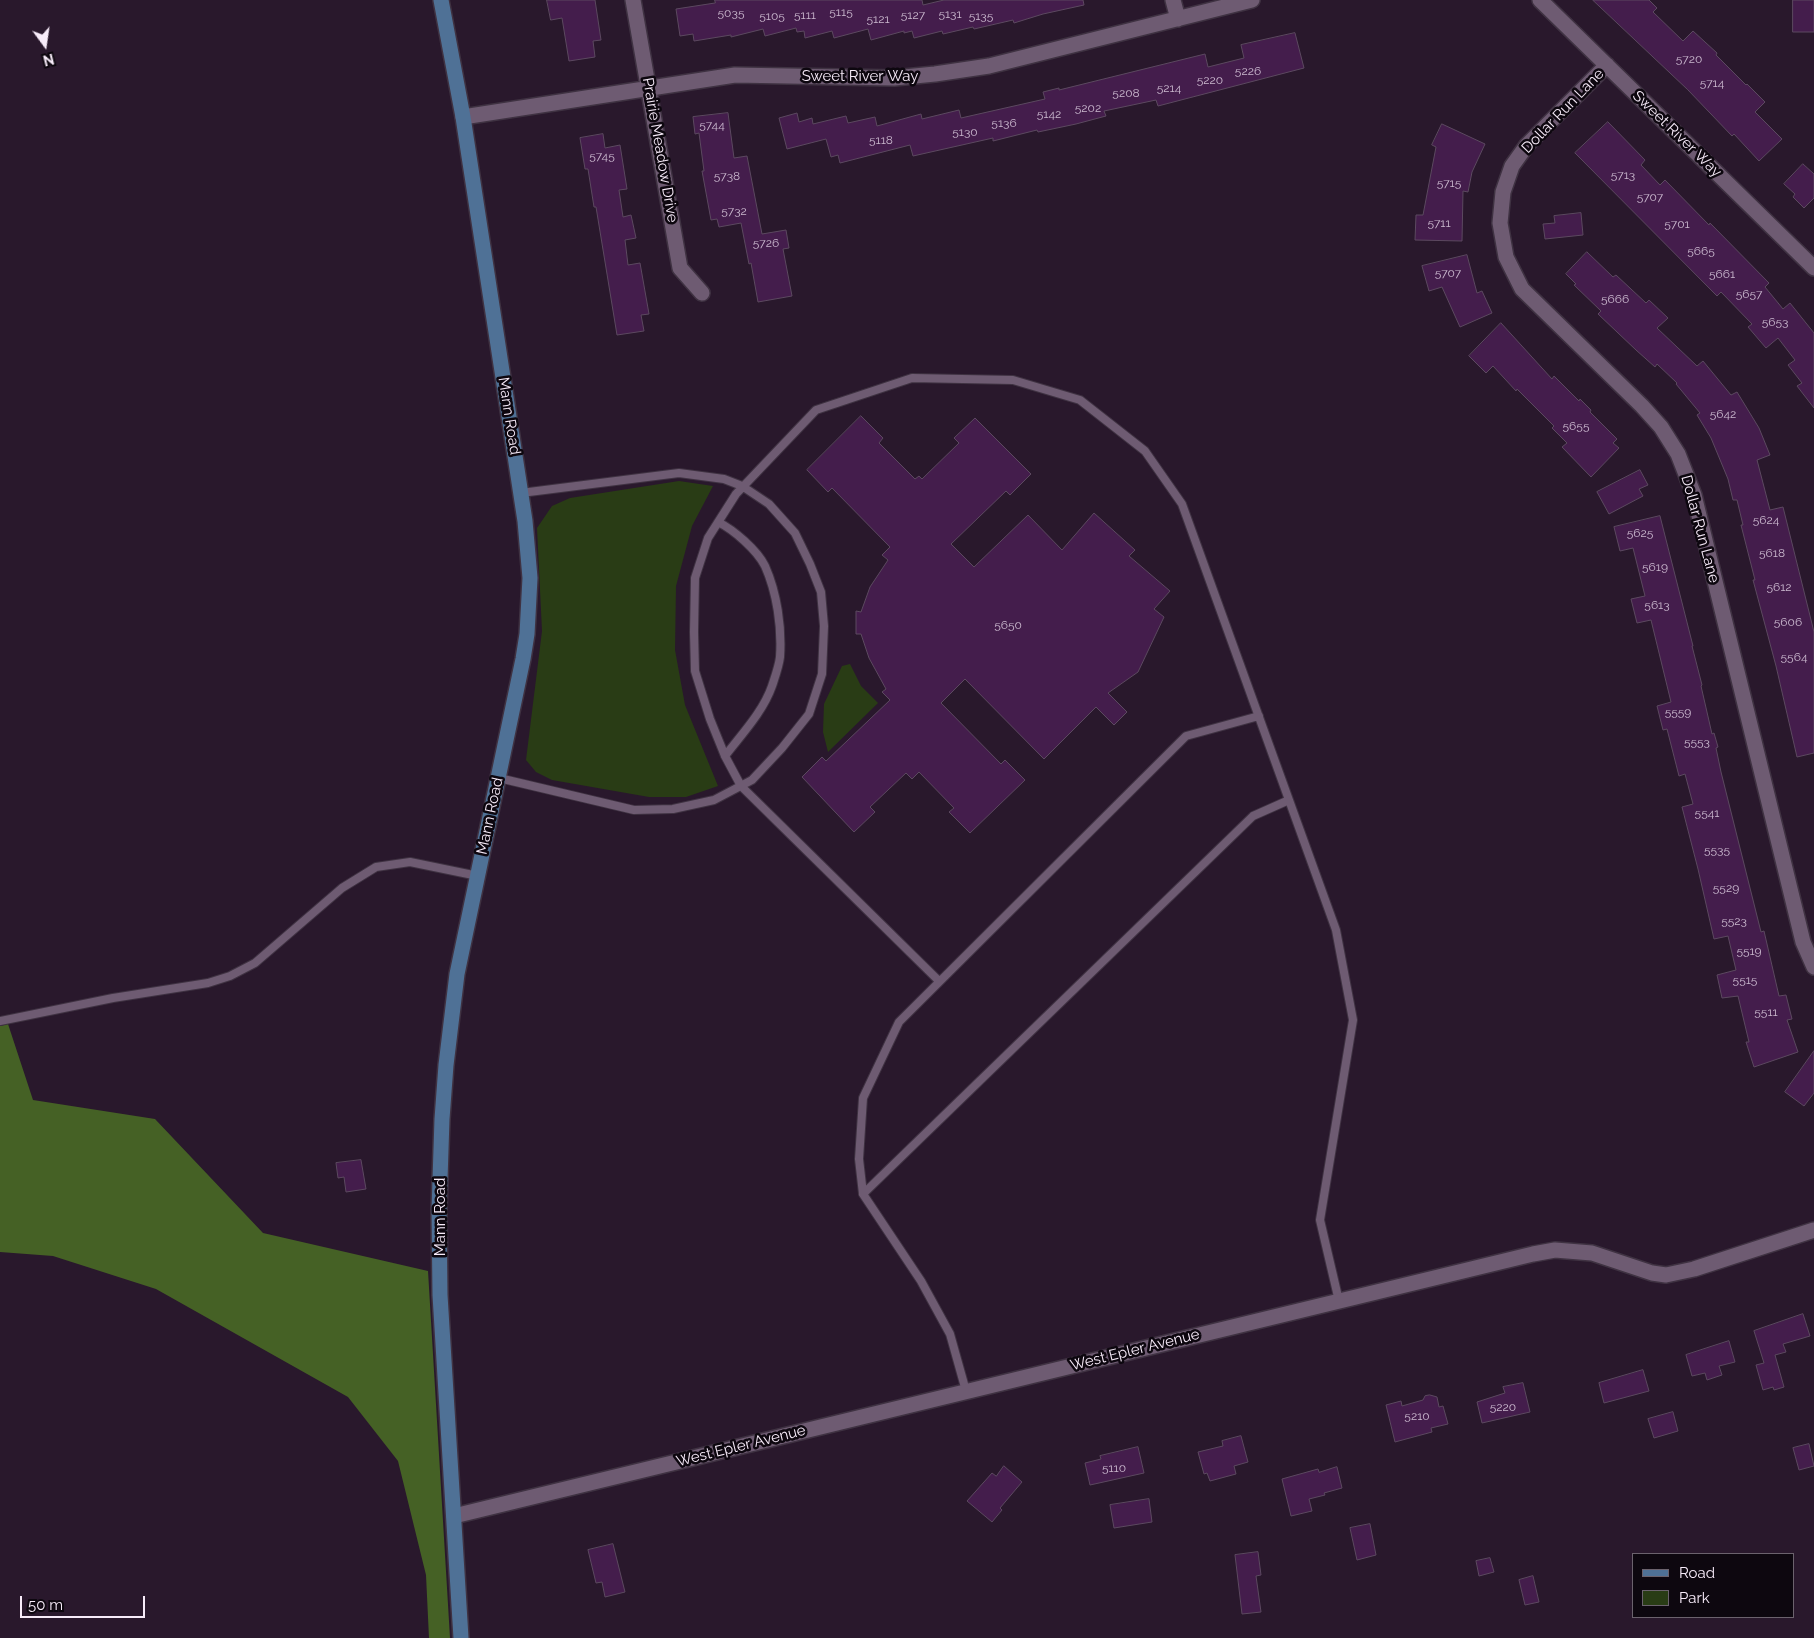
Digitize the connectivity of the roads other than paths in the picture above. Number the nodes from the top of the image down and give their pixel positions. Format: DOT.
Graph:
graph roads {
  1 [pos="441,0"];
  2 [pos="633,0"];
  3 [pos="1174,0"];
  4 [pos="1252,0"];
  5 [pos="1540,0"];
  6 [pos="1178,18"];
  7 [pos="1607,65"];
  8 [pos="649,89"];
  9 [pos="463,117"];
  10 [pos="1814,268"];
  11 [pos="702,293"];
  12 [pos="742,486"];
  13 [pos="521,493"];
  14 [pos="718,522"];
  15 [pos="1259,716"];
  16 [pos="725,756"];
  17 [pos="498,778"];
  18 [pos="741,786"];
  19 [pos="1289,800"];
  20 [pos="478,876"];
  21 [pos="1814,967"];
  22 [pos="939,981"];
  23 [pos="0,1021"];
  24 [pos="863,1194"];
  25 [pos="1814,1230"];
  26 [pos="1339,1301"];
  27 [pos="966,1391"];
  28 [pos="454,1516"];
  29 [pos="461,1638"];
  1 -- 9 [label="main road, Mann Road"];
  2 -- 8 [label="street, Prairie Meadow Drive"];
  3 -- 6 [label="street"];
  4 -- 6 [label="street, Sweet River Way"];
  5 -- 7 [label="street, Sweet River Way"];
  6 -- 8 [label="street, Sweet River Way"];
  7 -- 10 [label="street, Sweet River Way"];
  7 -- 21 [label="street, Dollar Run Lane"];
  8 -- 9 [label="street, Sweet River Way"];
  8 -- 11 [label="street, Prairie Meadow Drive"];
  9 -- 13 [label="main road, Mann Road"];
  12 -- 13 [label="lane"];
  12 -- 14 [label="lane"];
  12 -- 15 [label="lane"];
  12 -- 18 [label="lane"];
  13 -- 17 [label="main road, Mann Road"];
  14 -- 16 [label="lane"];
  14 -- 16 [label="lane"];
  15 -- 19 [label="lane"];
  15 -- 22 [label="lane"];
  16 -- 18 [label="lane"];
  17 -- 18 [label="lane"];
  17 -- 20 [label="main road, Mann Road"];
  18 -- 22 [label="lane"];
  19 -- 24 [label="lane"];
  19 -- 26 [label="lane"];
  20 -- 23 [label="lane"];
  20 -- 28 [label="main road, Mann Road"];
  22 -- 24 [label="lane"];
  24 -- 27 [label="lane"];
  25 -- 26 [label="street, West Epler Avenue"];
  26 -- 27 [label="street, West Epler Avenue"];
  27 -- 28 [label="street, West Epler Avenue"];
  28 -- 29 [label="main road, Mann Road"];
}
